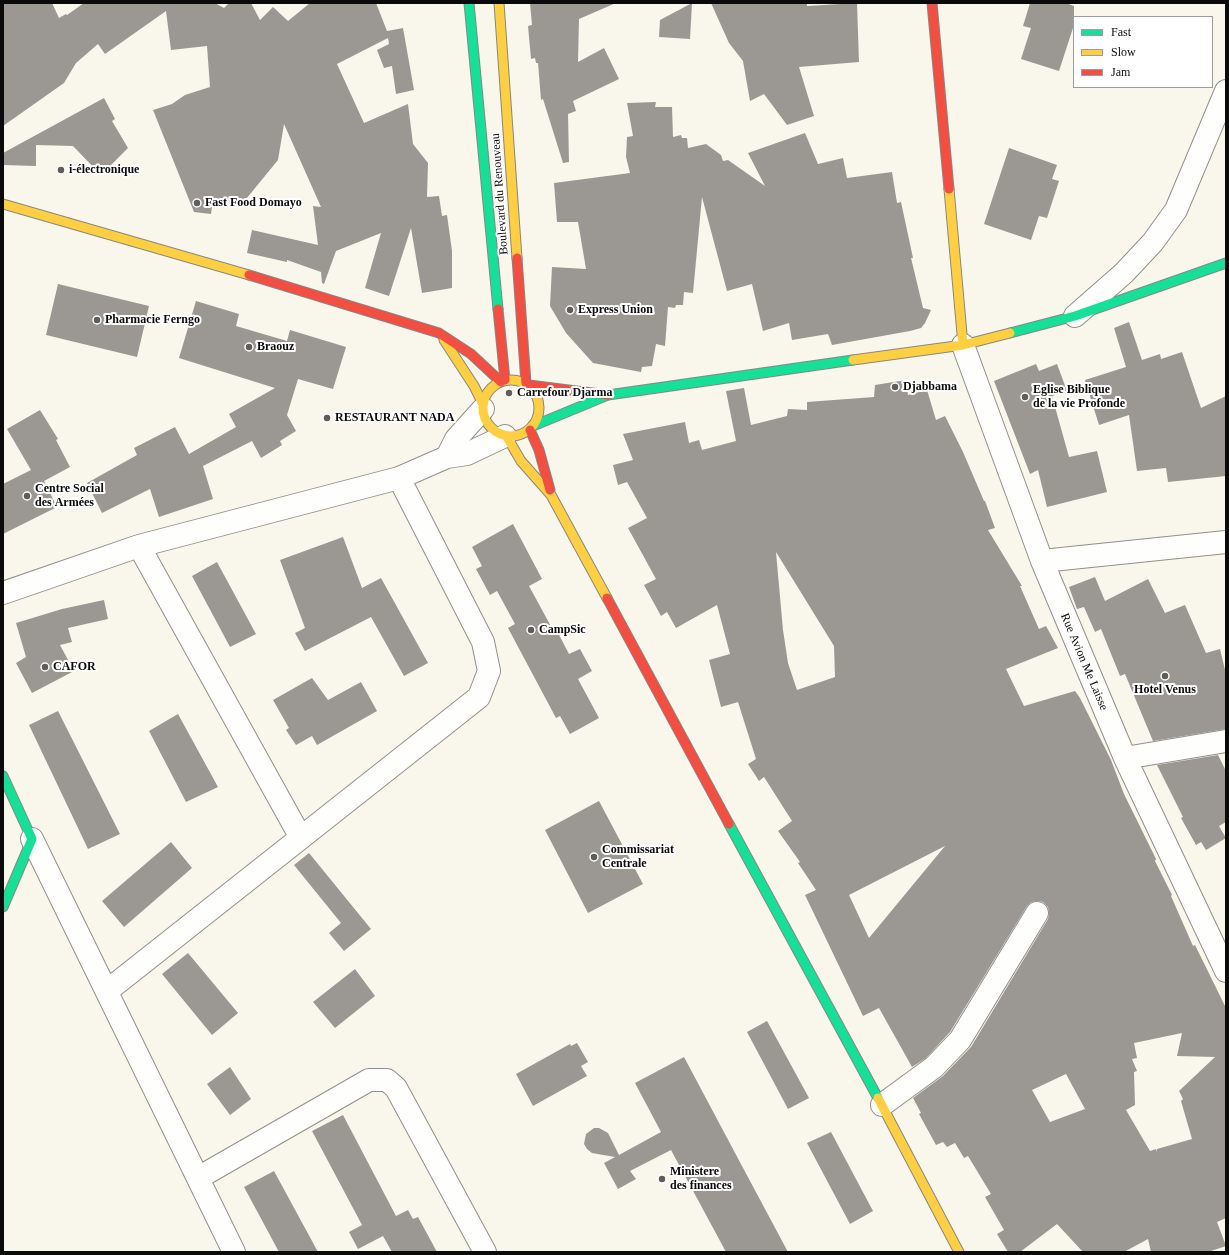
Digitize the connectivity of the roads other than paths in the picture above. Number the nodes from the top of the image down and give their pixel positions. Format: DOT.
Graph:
graph roads {
  1 [pos="469,3"];
  2 [pos="498,3"];
  3 [pos="932,3"];
  4 [pos="1226,92"];
  5 [pos="3,204"];
  6 [pos="1226,263"];
  7 [pos="1075,316"];
  8 [pos="439,333"];
  9 [pos="963,345"];
  10 [pos="503,381"];
  11 [pos="527,384"];
  12 [pos="608,395"];
  13 [pos="483,406"];
  14 [pos="532,428"];
  15 [pos="506,436"];
  16 [pos="447,457"];
  17 [pos="399,478"];
  18 [pos="551,495"];
  19 [pos="1226,542"];
  20 [pos="139,546"];
  21 [pos="1042,561"];
  22 [pos="3,593"];
  23 [pos="1226,741"];
  24 [pos="1125,758"];
  25 [pos="3,776"];
  26 [pos="300,838"];
  27 [pos="32,839"];
  28 [pos="3,907"];
  29 [pos="1037,913"];
  30 [pos="1226,971"];
  31 [pos="106,991"];
  32 [pos="882,1105"];
  33 [pos="198,1178"];
  34 [pos="234,1252"];
  35 [pos="485,1252"];
  36 [pos="959,1252"];
  1 -- 10 [label="main road, Boulevard du Renouveau"];
  2 -- 11 [label="main road, Boulevard du Renouveau"];
  3 -- 9 [label="main road"];
  4 -- 7 [label="street"];
  5 -- 8 [label="main road"];
  6 -- 7 [label="main road"];
  7 -- 9 [label="main road"];
  8 -- 10 [label="main road"];
  8 -- 13 [label="main road"];
  9 -- 12 [label="main road"];
  9 -- 21 [label="street, Rue Avion Me Laisse"];
  10 -- 11 [label="main road"];
  10 -- 13 [label="main road"];
  11 -- 12 [label="main road"];
  11 -- 14 [label="main road"];
  12 -- 14 [label="main road"];
  13 -- 15 [label="main road"];
  13 -- 16 [label="street"];
  14 -- 15 [label="main road"];
  14 -- 18 [label="main road"];
  15 -- 16 [label="street"];
  15 -- 18 [label="main road"];
  16 -- 17 [label="street"];
  17 -- 20 [label="street"];
  17 -- 26 [label="street"];
  18 -- 32 [label="main road"];
  19 -- 21 [label="street"];
  20 -- 22 [label="street"];
  20 -- 26 [label="street"];
  21 -- 24 [label="street, Rue Avion Me Laisse"];
  23 -- 24 [label="street"];
  24 -- 30 [label="street, Rue Avion Me Laisse"];
  25 -- 27 [label="main road"];
  26 -- 31 [label="street"];
  27 -- 28 [label="main road"];
  27 -- 31 [label="street"];
  29 -- 32 [label="street"];
  31 -- 33 [label="street"];
  32 -- 36 [label="main road"];
  33 -- 34 [label="street"];
  33 -- 35 [label="street"];
}
